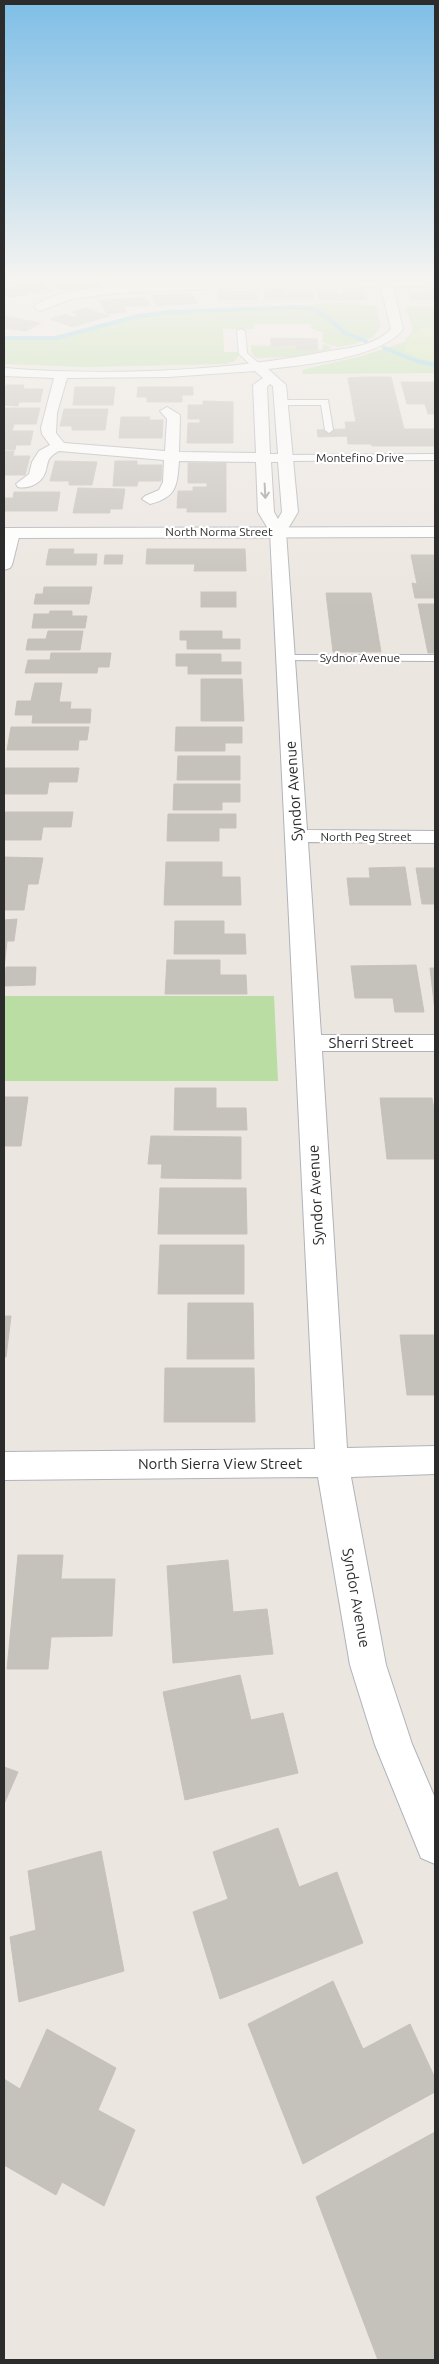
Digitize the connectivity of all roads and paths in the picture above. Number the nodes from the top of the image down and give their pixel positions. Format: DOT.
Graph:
graph roads {
  1 [pos="59,387"];
  2 [pos="260,387"];
  3 [pos="279,387"];
  4 [pos="281,403"];
  5 [pos="167,411"];
  6 [pos="330,430"];
  7 [pos="57,447"];
  8 [pos="262,455"];
  9 [pos="172,457"];
  10 [pos="285,458"];
  11 [pos="433,459"];
  12 [pos="23,484"];
  13 [pos="150,499"];
  14 [pos="278,532"];
  15 [pos="435,532"];
  16 [pos="8,533"];
  17 [pos="4,565"];
  18 [pos="286,658"];
  19 [pos="435,658"];
  20 [pos="298,836"];
  21 [pos="435,837"];
  22 [pos="307,1043"];
  23 [pos="435,1043"];
  24 [pos="435,1460"];
  25 [pos="332,1463"];
  26 [pos="4,1466"];
  27 [pos="435,1844"];
  1 -- 7 [label="street"];
  2 -- 8 [label="street"];
  3 -- 4 [label="street"];
  4 -- 6 [label="lane"];
  4 -- 10 [label="street"];
  5 -- 9 [label="street"];
  7 -- 9 [label="street, Montefino Drive"];
  7 -- 12 [label="street"];
  8 -- 9 [label="street, Montefino Drive"];
  8 -- 10 [label="street, Montefino Drive"];
  8 -- 14 [label="street, one-way"];
  9 -- 13 [label="street"];
  10 -- 11 [label="lane, Montefino Drive"];
  10 -- 14 [label="street"];
  14 -- 15 [label="street, North Norma Street"];
  14 -- 16 [label="street, North Norma Street"];
  14 -- 18 [label="street, Syndor Avenue"];
  16 -- 17 [label="street"];
  18 -- 19 [label="lane, Sydnor Avenue"];
  18 -- 20 [label="street, Syndor Avenue"];
  20 -- 21 [label="street, North Peg Street"];
  20 -- 22 [label="street, Syndor Avenue"];
  22 -- 23 [label="street, Sherri Street"];
  22 -- 25 [label="street, Syndor Avenue"];
  24 -- 25 [label="street, North Sierra View Street"];
  25 -- 26 [label="street, North Sierra View Street"];
  25 -- 27 [label="street, Syndor Avenue"];
}
